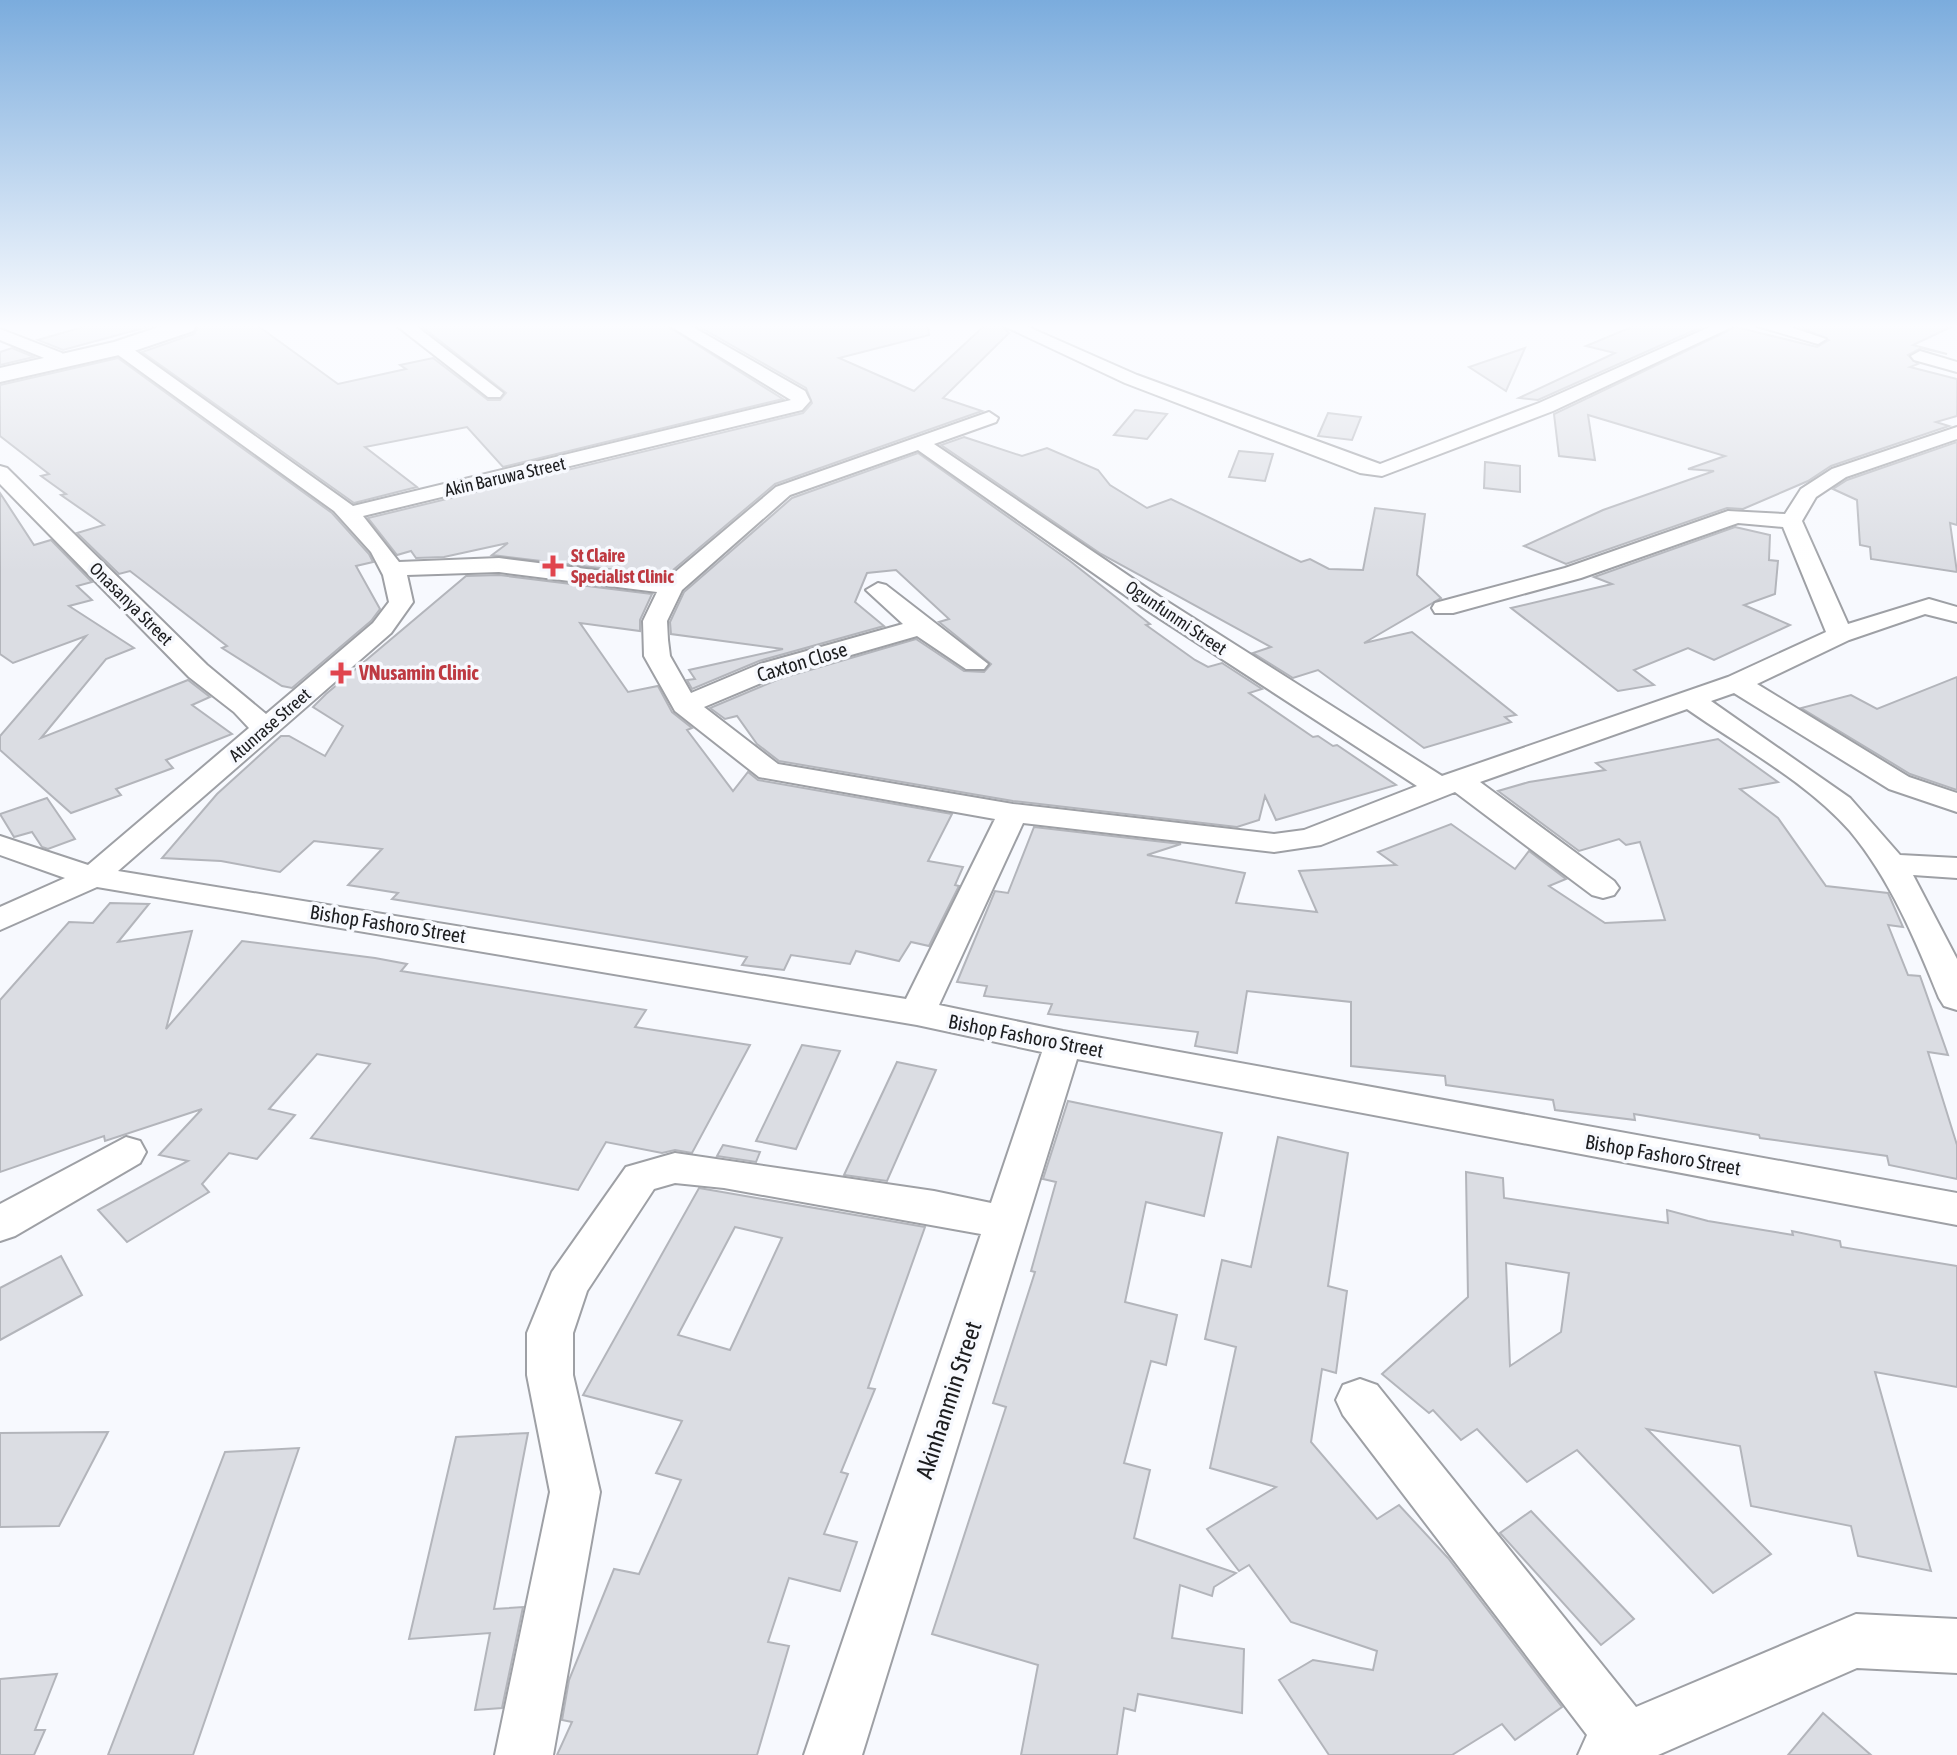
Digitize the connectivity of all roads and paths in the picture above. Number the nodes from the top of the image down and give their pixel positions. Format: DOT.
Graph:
graph roads {
  1 [pos="204,408"];
  2 [pos="788,408"];
  3 [pos="1205,408"];
  4 [pos="1544,408"];
  5 [pos="989,418"];
  6 [pos="1951,438"];
  7 [pos="918,441"];
  8 [pos="0,472"];
  9 [pos="349,513"];
  10 [pos="1791,521"];
  11 [pos="395,569"];
  12 [pos="672,587"];
  13 [pos="878,590"];
  14 [pos="1954,601"];
  15 [pos="1444,608"];
  16 [pos="921,627"];
  17 [pos="1840,635"];
  18 [pos="975,664"];
  19 [pos="1713,691"];
  20 [pos="685,705"];
  21 [pos="266,730"];
  22 [pos="1449,783"];
  23 [pos="1957,803"];
  24 [pos="1013,813"];
  25 [pos="0,845"];
  26 [pos="1888,864"];
  27 [pos="1957,868"];
  28 [pos="93,877"];
  29 [pos="1603,888"];
  30 [pos="0,920"];
  31 [pos="1957,998"];
  32 [pos="917,1013"];
  33 [pos="1063,1044"];
  34 [pos="126,1152"];
  35 [pos="1957,1209"];
  36 [pos="1007,1223"];
  37 [pos="0,1224"];
  38 [pos="1360,1400"];
  39 [pos="1957,1646"];
  40 [pos="1617,1747"];
  41 [pos="524,1755"];
  42 [pos="833,1755"];
  1 -- 9 [label="street"];
  2 -- 9 [label="street, Akin Baruwa Street"];
  3 -- 4 [label="street"];
  5 -- 7 [label="street"];
  6 -- 10 [label="street"];
  7 -- 12 [label="street"];
  7 -- 22 [label="street, Ogunfunmi Street"];
  8 -- 21 [label="street, Onasanya Street"];
  9 -- 11 [label="street"];
  10 -- 15 [label="street"];
  10 -- 17 [label="street"];
  11 -- 12 [label="street"];
  11 -- 21 [label="street, Atunrase Street"];
  12 -- 20 [label="street"];
  13 -- 16 [label="street"];
  14 -- 17 [label="street"];
  16 -- 18 [label="street"];
  16 -- 20 [label="street, Caxton Close"];
  17 -- 19 [label="street"];
  19 -- 22 [label="street"];
  19 -- 23 [label="street"];
  19 -- 26 [label="street"];
  20 -- 24 [label="street"];
  21 -- 28 [label="street, Atunrase Street"];
  22 -- 24 [label="street"];
  22 -- 29 [label="street, Ogunfunmi Street"];
  24 -- 32 [label="street"];
  25 -- 28 [label="street, Bishop Fashoro Street"];
  26 -- 27 [label="street"];
  26 -- 31 [label="street"];
  28 -- 30 [label="street, Atunrase Street"];
  28 -- 32 [label="street, Bishop Fashoro Street"];
  32 -- 33 [label="street, Bishop Fashoro Street"];
  33 -- 35 [label="street, Bishop Fashoro Street"];
  33 -- 36 [label="street, Akinhanmin Street"];
  34 -- 37 [label="street"];
  36 -- 41 [label="street"];
  36 -- 42 [label="street, Akinhanmin Street"];
  38 -- 40 [label="street"];
  39 -- 40 [label="street"];
}
